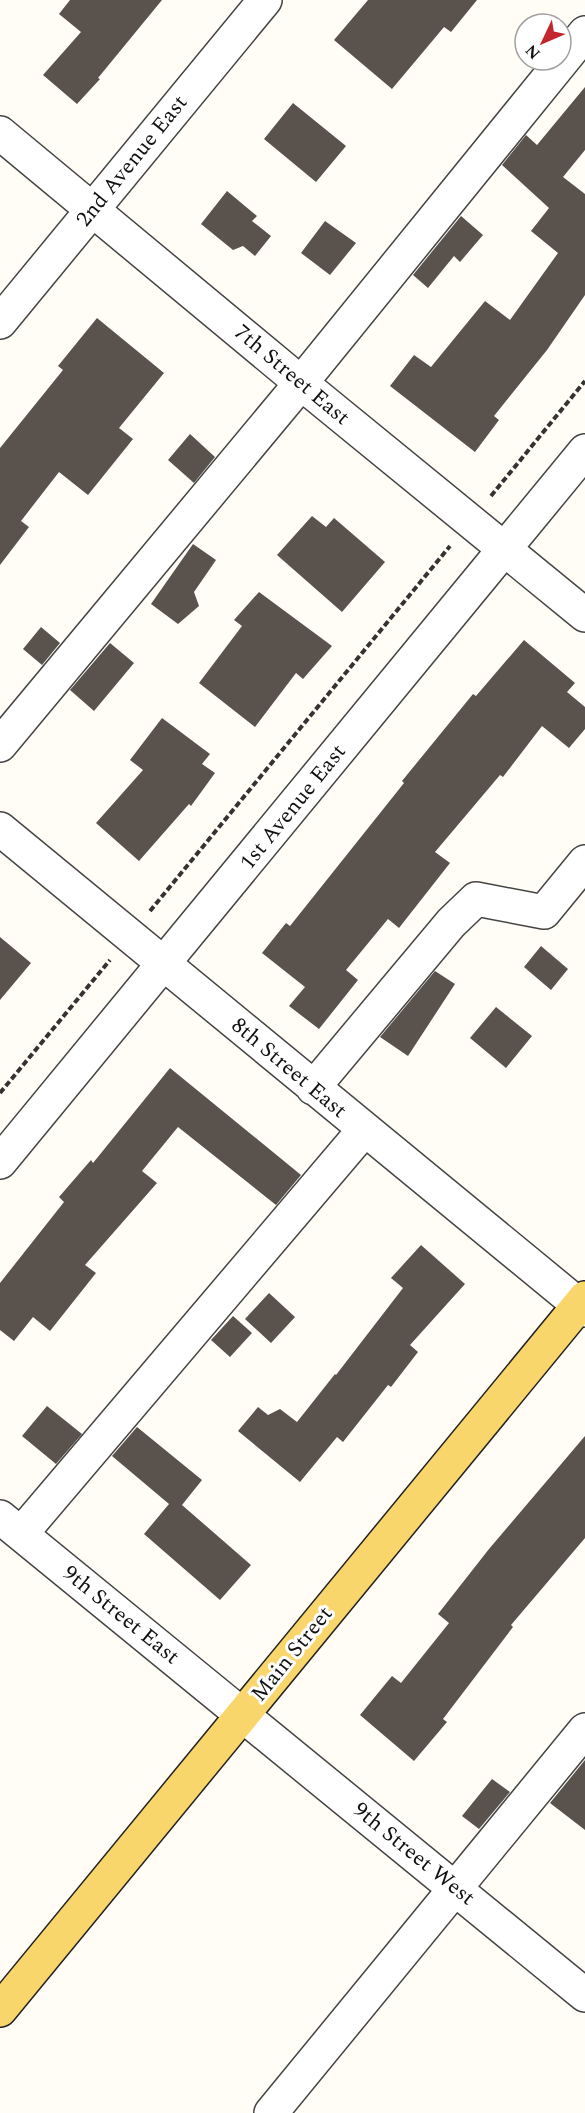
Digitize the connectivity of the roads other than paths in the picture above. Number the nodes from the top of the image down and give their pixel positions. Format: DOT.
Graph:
graph roads {
  1 [pos="265,0"];
  2 [pos="585,33"];
  3 [pos="0,133"];
  4 [pos="92,210"];
  5 [pos="0,322"];
  6 [pos="301,383"];
  7 [pos="585,451"];
  8 [pos="504,550"];
  9 [pos="585,615"];
  10 [pos="0,745"];
  11 [pos="0,829"];
  12 [pos="585,862"];
  13 [pos="164,964"];
  14 [pos="313,1088"];
  15 [pos="364,1130"];
  16 [pos="0,1162"];
  17 [pos="583,1304"];
  18 [pos="11,1525"];
  19 [pos="242,1714"];
  20 [pos="585,1730"];
  21 [pos="456,1889"];
  22 [pos="585,1995"];
  23 [pos="0,2010"];
  24 [pos="271,2113"];
  1 -- 4 [label="street, 2nd Avenue East"];
  2 -- 6 [label="street"];
  3 -- 4 [label="street, 7th Street East"];
  4 -- 5 [label="street, 2nd Avenue East"];
  4 -- 6 [label="street, 7th Street East"];
  6 -- 8 [label="street, 7th Street East"];
  6 -- 10 [label="street"];
  7 -- 8 [label="street, 1st Avenue East"];
  8 -- 9 [label="street, 7th Street East"];
  8 -- 13 [label="street, 1st Avenue East"];
  11 -- 13 [label="street, 8th Street East"];
  12 -- 14 [label="street"];
  13 -- 14 [label="street, 8th Street East"];
  13 -- 16 [label="street, 1st Avenue East"];
  14 -- 15 [label="street, 8th Street East"];
  15 -- 17 [label="street, 8th Street East"];
  15 -- 18 [label="street"];
  17 -- 19 [label="main road, Main Street"];
  18 -- 19 [label="street, 9th Street East"];
  19 -- 21 [label="street, 9th Street West"];
  19 -- 23 [label="main road, Main Street"];
  20 -- 21 [label="street"];
  21 -- 22 [label="street, 9th Street West"];
  21 -- 24 [label="street"];
}
